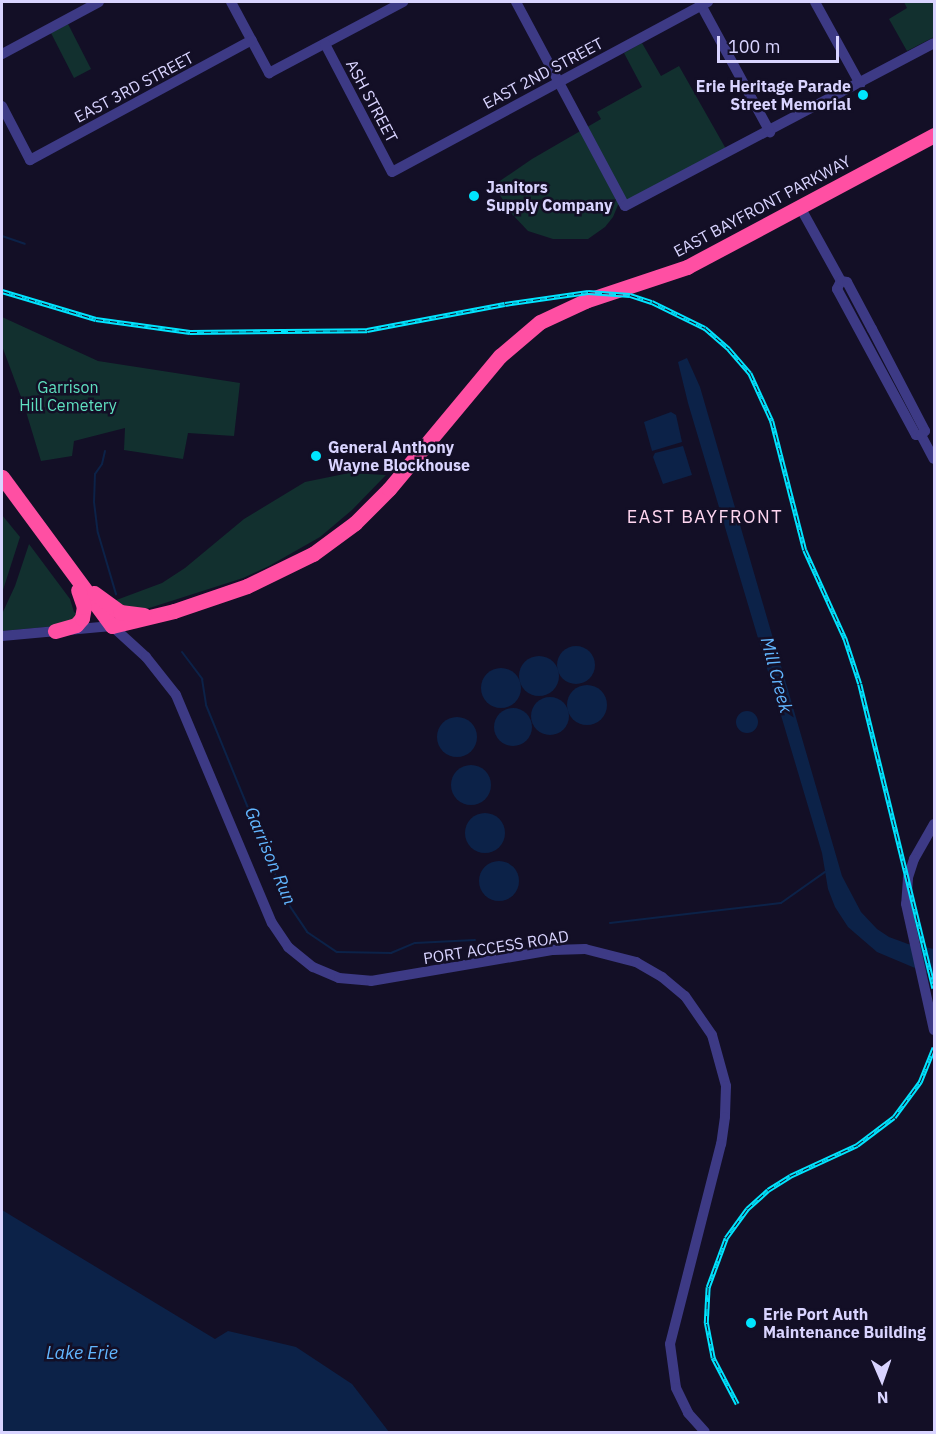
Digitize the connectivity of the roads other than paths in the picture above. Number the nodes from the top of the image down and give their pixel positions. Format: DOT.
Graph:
graph roads {
  1 [pos="99,2"];
  2 [pos="231,2"];
  3 [pos="403,2"];
  4 [pos="516,2"];
  5 [pos="815,2"];
  6 [pos="704,3"];
  7 [pos="252,40"];
  8 [pos="934,43"];
  9 [pos="325,44"];
  10 [pos="2,54"];
  11 [pos="559,81"];
  12 [pos="860,84"];
  13 [pos="2,106"];
  14 [pos="770,132"];
  15 [pos="934,135"];
  16 [pos="392,172"];
  17 [pos="800,207"];
  18 [pos="934,459"];
  19 [pos="2,477"];
  20 [pos="67,568"];
  21 [pos="162,615"];
  22 [pos="112,627"];
  23 [pos="55,631"];
  24 [pos="2,636"];
  25 [pos="934,824"];
  26 [pos="934,1030"];
  27 [pos="705,1432"];
  1 -- 10 [label="street"];
  2 -- 7 [label="street"];
  3 -- 9 [label="street"];
  4 -- 11 [label="street"];
  5 -- 12 [label="street"];
  6 -- 11 [label="street, EAST 2ND STREET"];
  6 -- 14 [label="street"];
  7 -- 9 [label="street"];
  7 -- 13 [label="street, EAST 3RD STREET"];
  8 -- 12 [label="street"];
  9 -- 16 [label="street, ASH STREET"];
  11 -- 14 [label="street"];
  11 -- 16 [label="street, EAST 2ND STREET"];
  12 -- 14 [label="street"];
  15 -- 17 [label="highway, EAST BAYFRONT PARKWAY"];
  17 -- 18 [label="street"];
  17 -- 21 [label="highway, EAST BAYFRONT PARKWAY"];
  19 -- 20 [label="highway"];
  20 -- 21 [label="highway"];
  20 -- 22 [label="highway"];
  20 -- 23 [label="highway"];
  21 -- 22 [label="highway, EAST BAYFRONT PARKWAY"];
  22 -- 23 [label="street"];
  22 -- 27 [label="street, PORT ACCESS ROAD"];
  23 -- 24 [label="street"];
  25 -- 26 [label="street"];
}
